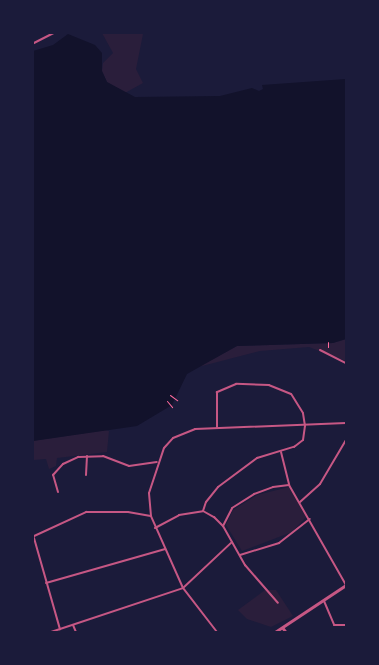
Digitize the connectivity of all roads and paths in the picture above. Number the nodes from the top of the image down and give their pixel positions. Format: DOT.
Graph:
graph roads {
  1 [pos="56,32"];
  2 [pos="32,44"];
  3 [pos="328,342"];
  4 [pos="328,347"];
  5 [pos="320,350"];
  6 [pos="346,363"];
  7 [pos="170,395"];
  8 [pos="177,400"];
  9 [pos="167,401"];
  10 [pos="172,407"];
  11 [pos="346,423"];
  12 [pos="305,426"];
  13 [pos="217,427"];
  14 [pos="346,440"];
  15 [pos="281,452"];
  16 [pos="87,456"];
  17 [pos="157,462"];
  18 [pos="86,475"];
  19 [pos="290,485"];
  20 [pos="58,492"];
  21 [pos="300,502"];
  22 [pos="203,511"];
  23 [pos="150,516"];
  24 [pos="310,519"];
  25 [pos="223,526"];
  26 [pos="155,528"];
  27 [pos="33,538"];
  28 [pos="232,542"];
  29 [pos="165,549"];
  30 [pos="240,555"];
  31 [pos="46,583"];
  32 [pos="346,585"];
  33 [pos="183,588"];
  34 [pos="324,600"];
  35 [pos="278,603"];
  36 [pos="74,625"];
  37 [pos="346,625"];
  38 [pos="283,628"];
  39 [pos="60,629"];
  40 [pos="51,632"];
  41 [pos="76,632"];
  42 [pos="217,632"];
  43 [pos="275,632"];
  44 [pos="286,632"];
  1 -- 2 [label="street"];
  3 -- 4 [label="path"];
  5 -- 6 [label="street"];
  7 -- 8 [label="path"];
  9 -- 10 [label="path"];
  11 -- 12 [label="street"];
  12 -- 13 [label="street"];
  12 -- 13 [label="street"];
  12 -- 15 [label="street"];
  13 -- 17 [label="street"];
  14 -- 21 [label="street"];
  15 -- 19 [label="street"];
  15 -- 22 [label="street"];
  16 -- 17 [label="street"];
  16 -- 18 [label="street"];
  16 -- 20 [label="street"];
  17 -- 23 [label="street"];
  19 -- 21 [label="street"];
  19 -- 25 [label="street"];
  21 -- 24 [label="street"];
  22 -- 25 [label="street"];
  22 -- 26 [label="street"];
  23 -- 26 [label="street"];
  23 -- 27 [label="street"];
  24 -- 30 [label="street"];
  24 -- 32 [label="street"];
  25 -- 28 [label="street"];
  26 -- 29 [label="street"];
  27 -- 31 [label="street"];
  28 -- 30 [label="street"];
  28 -- 33 [label="street"];
  29 -- 31 [label="street"];
  29 -- 33 [label="street"];
  30 -- 35 [label="street"];
  31 -- 39 [label="street"];
  32 -- 34 [label="street"];
  33 -- 36 [label="street"];
  33 -- 42 [label="street"];
  34 -- 37 [label="street"];
  34 -- 38 [label="street"];
  36 -- 39 [label="street"];
  36 -- 41 [label="street"];
  38 -- 43 [label="street"];
  38 -- 44 [label="street"];
  39 -- 40 [label="street"];
}
